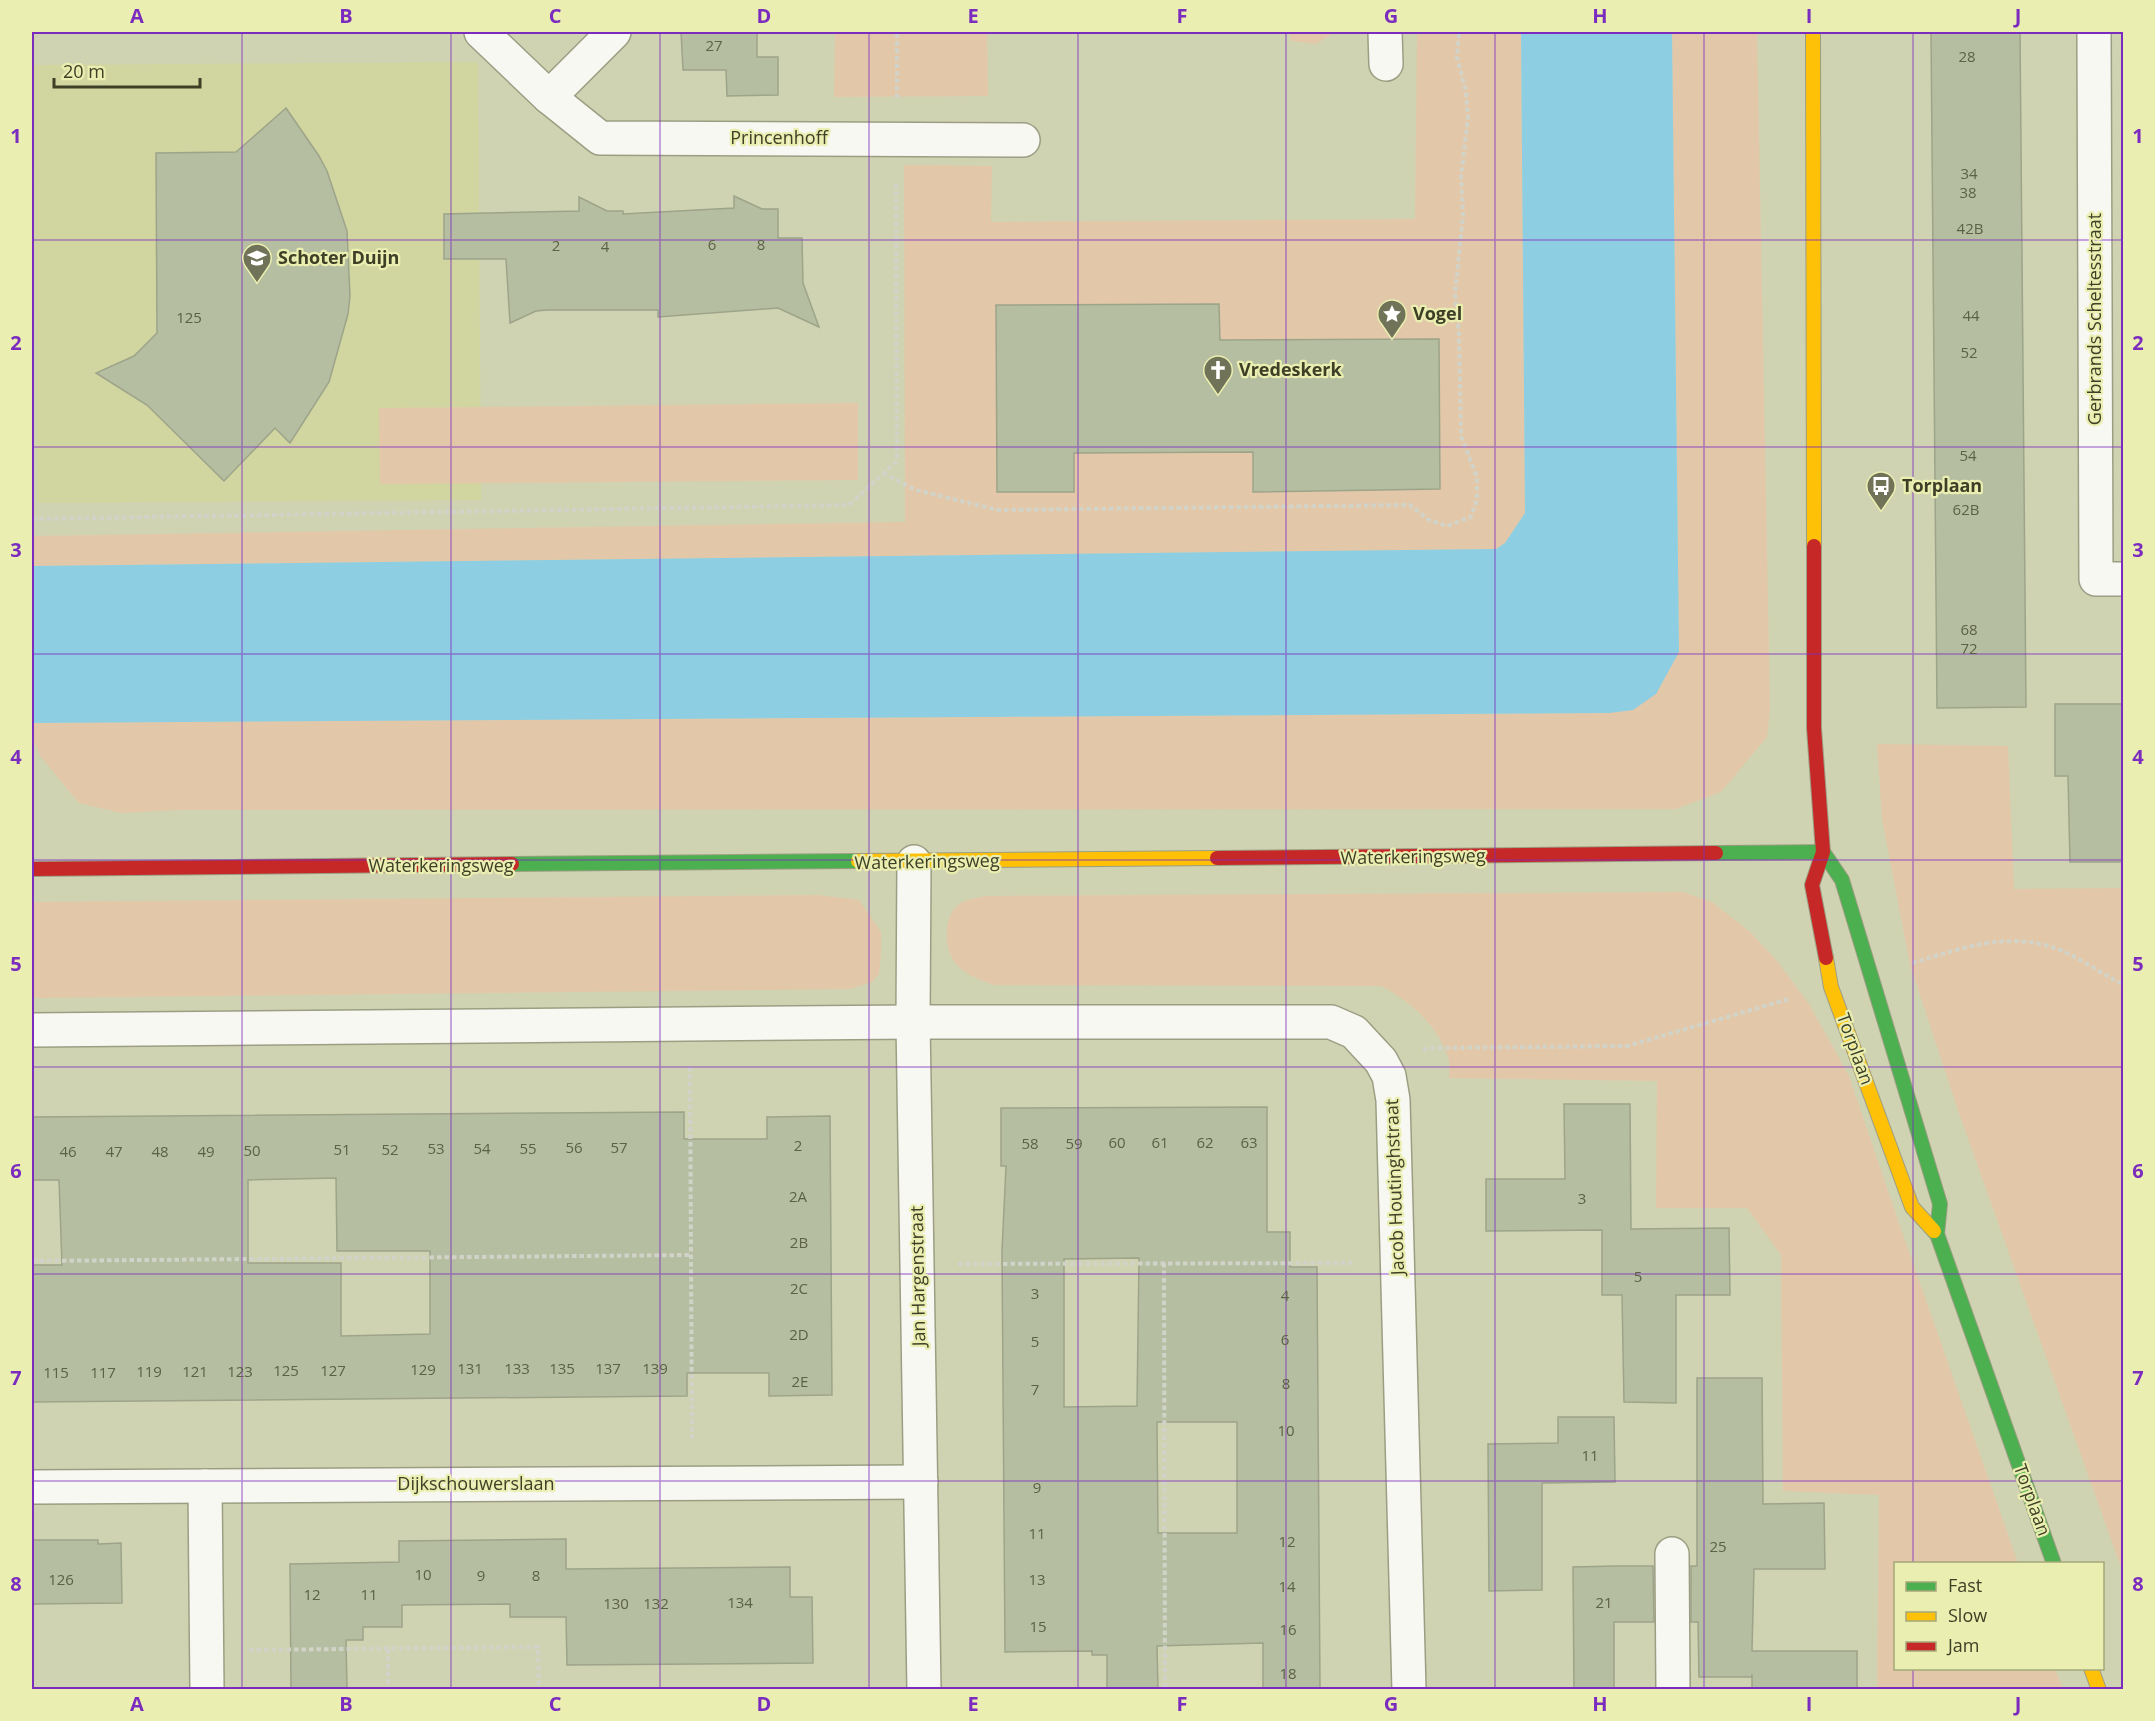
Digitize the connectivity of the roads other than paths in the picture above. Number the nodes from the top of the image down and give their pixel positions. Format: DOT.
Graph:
graph roads {
  1 [pos="481,32"];
  2 [pos="614,32"];
  3 [pos="1385,32"];
  4 [pos="1814,32"];
  5 [pos="2094,32"];
  6 [pos="1386,64"];
  7 [pos="549,97"];
  8 [pos="1023,140"];
  9 [pos="2124,579"];
  10 [pos="1822,852"];
  11 [pos="914,862"];
  12 [pos="32,869"];
  13 [pos="913,1022"];
  14 [pos="32,1030"];
  15 [pos="1937,1234"];
  16 [pos="921,1482"];
  17 [pos="205,1486"];
  18 [pos="32,1488"];
  19 [pos="1672,1554"];
  20 [pos="2054,1562"];
  21 [pos="2092,1670"];
  22 [pos="207,1689"];
  23 [pos="924,1689"];
  24 [pos="1408,1689"];
  25 [pos="1673,1689"];
  26 [pos="2099,1689"];
  1 -- 7 [label="street, Princenhoff"];
  2 -- 7 [label="street"];
  3 -- 6 [label="street"];
  4 -- 10 [label="street, Torplaan"];
  5 -- 9 [label="street, Gerbrands Scheltesstraat"];
  7 -- 8 [label="street, Princenhoff"];
  10 -- 11 [label="street, Waterkeringsweg"];
  10 -- 15 [label="street, Torplaan"];
  10 -- 15 [label="street, Torplaan"];
  11 -- 12 [label="street, Waterkeringsweg"];
  11 -- 13 [label="street, Jan Hargenstraat"];
  13 -- 14 [label="street"];
  13 -- 16 [label="street, Jan Hargenstraat"];
  13 -- 24 [label="street, Jacob Houtinghstraat"];
  15 -- 20 [label="street, Torplaan"];
  16 -- 17 [label="street, Dijkschouwerslaan"];
  16 -- 23 [label="street, Jan Hargenstraat"];
  17 -- 18 [label="street, Dijkschouwerslaan"];
  17 -- 22 [label="street"];
  19 -- 25 [label="street"];
  21 -- 26 [label="street"];
}
